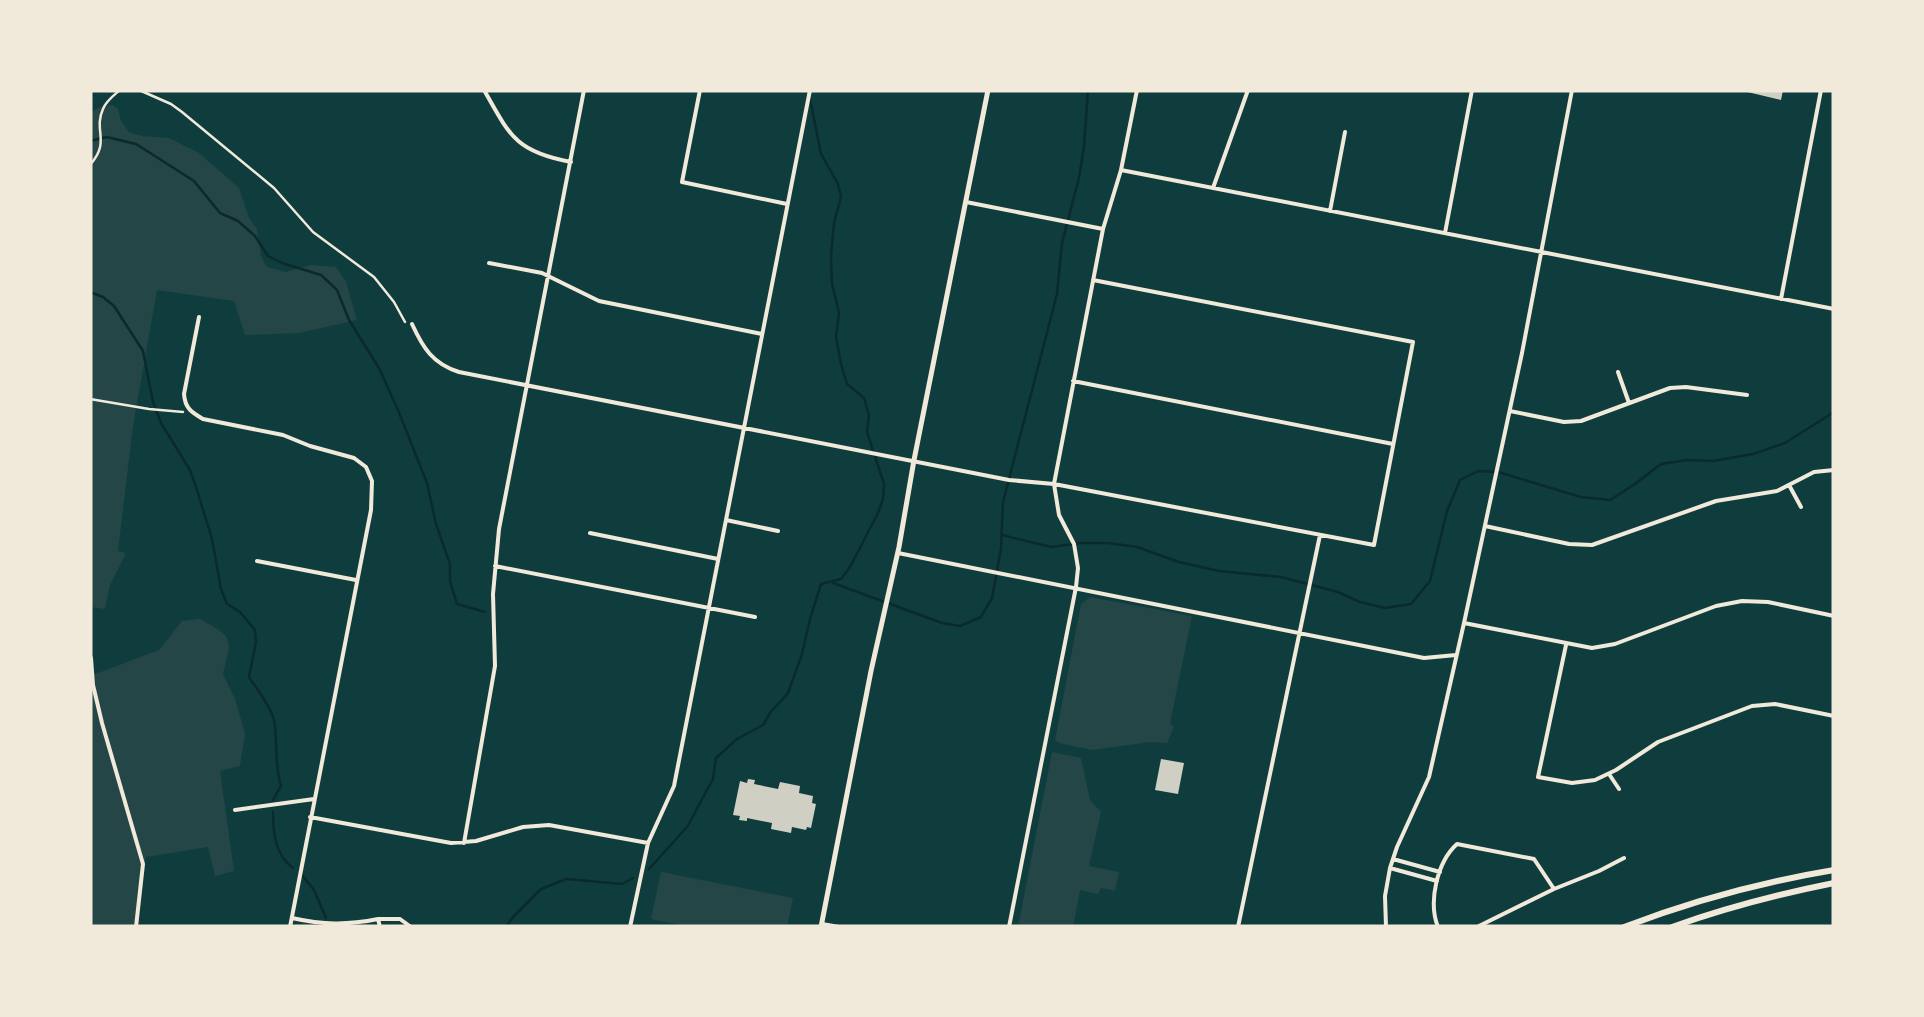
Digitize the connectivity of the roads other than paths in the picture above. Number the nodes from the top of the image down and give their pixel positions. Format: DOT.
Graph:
graph roads {
  1 [pos="484,90"];
  2 [pos="584,90"];
  3 [pos="700,90"];
  4 [pos="810,90"];
  5 [pos="988,90"];
  6 [pos="1137,90"];
  7 [pos="1248,90"];
  8 [pos="1472,90"];
  9 [pos="1572,90"];
  10 [pos="1821,90"];
  11 [pos="1345,132"];
  12 [pos="570,162"];
  13 [pos="1121,170"];
  14 [pos="1213,188"];
  15 [pos="966,202"];
  16 [pos="788,204"];
  17 [pos="1330,211"];
  18 [pos="1103,229"];
  19 [pos="1444,233"];
  20 [pos="1541,252"];
  21 [pos="489,263"];
  22 [pos="548,276"];
  23 [pos="1093,280"];
  24 [pos="1781,299"];
  25 [pos="1834,309"];
  26 [pos="199,317"];
  27 [pos="412,324"];
  28 [pos="762,334"];
  29 [pos="1618,372"];
  30 [pos="1073,381"];
  31 [pos="527,385"];
  32 [pos="1746,395"];
  33 [pos="1630,403"];
  34 [pos="1510,411"];
  35 [pos="744,428"];
  36 [pos="1394,444"];
  37 [pos="914,460"];
  38 [pos="1834,470"];
  39 [pos="1054,484"];
  40 [pos="1790,485"];
  41 [pos="1801,506"];
  42 [pos="726,520"];
  43 [pos="1485,526"];
  44 [pos="778,530"];
  45 [pos="590,533"];
  46 [pos="1320,535"];
  47 [pos="898,553"];
  48 [pos="718,559"];
  49 [pos="257,561"];
  50 [pos="494,566"];
  51 [pos="356,580"];
  52 [pos="1076,587"];
  53 [pos="709,608"];
  54 [pos="1834,616"];
  55 [pos="755,617"];
  56 [pos="1464,623"];
  57 [pos="1300,633"];
  58 [pos="1566,644"];
  59 [pos="1456,655"];
  60 [pos="91,658"];
  61 [pos="1834,716"];
  62 [pos="1609,774"];
  63 [pos="1620,788"];
  64 [pos="314,799"];
  65 [pos="235,810"];
  66 [pos="310,817"];
  67 [pos="648,842"];
  68 [pos="464,843"];
  69 [pos="1624,858"];
  70 [pos="1393,859"];
  71 [pos="1390,868"];
  72 [pos="1834,870"];
  73 [pos="1440,872"];
  74 [pos="1437,881"];
  75 [pos="1834,883"];
  76 [pos="1554,889"];
  77 [pos="292,918"];
  78 [pos="378,918"];
  79 [pos="821,925"];
  80 [pos="1386,926"];
  81 [pos="136,927"];
  82 [pos="290,927"];
  83 [pos="380,927"];
  84 [pos="411,927"];
  85 [pos="630,927"];
  86 [pos="839,927"];
  87 [pos="1010,927"];
  88 [pos="1238,927"];
  89 [pos="1438,927"];
  90 [pos="1477,927"];
  91 [pos="1624,927"];
  92 [pos="1672,927"];
  1 -- 12 [label="street"];
  2 -- 12 [label="street"];
  3 -- 16 [label="street"];
  4 -- 16 [label="street"];
  5 -- 15 [label="street"];
  6 -- 13 [label="street"];
  7 -- 14 [label="street"];
  8 -- 19 [label="street"];
  9 -- 20 [label="street"];
  10 -- 24 [label="street"];
  11 -- 17 [label="street"];
  12 -- 22 [label="street"];
  13 -- 14 [label="street"];
  13 -- 18 [label="street"];
  14 -- 17 [label="street"];
  15 -- 18 [label="street"];
  15 -- 37 [label="street"];
  16 -- 28 [label="street"];
  17 -- 19 [label="street"];
  18 -- 23 [label="street"];
  19 -- 20 [label="street"];
  20 -- 24 [label="street"];
  20 -- 34 [label="street"];
  21 -- 22 [label="street"];
  22 -- 28 [label="street"];
  22 -- 31 [label="street"];
  23 -- 30 [label="street"];
  23 -- 36 [label="street"];
  24 -- 25 [label="street"];
  26 -- 51 [label="street"];
  27 -- 31 [label="street"];
  28 -- 35 [label="street"];
  29 -- 33 [label="street"];
  30 -- 36 [label="street"];
  30 -- 39 [label="street"];
  31 -- 35 [label="street"];
  31 -- 50 [label="street"];
  32 -- 33 [label="street"];
  33 -- 34 [label="street"];
  34 -- 43 [label="street"];
  35 -- 37 [label="street"];
  35 -- 42 [label="street"];
  36 -- 46 [label="street"];
  37 -- 39 [label="street"];
  37 -- 47 [label="street"];
  38 -- 40 [label="street"];
  39 -- 46 [label="street"];
  39 -- 52 [label="street"];
  40 -- 41 [label="street"];
  40 -- 43 [label="street"];
  42 -- 44 [label="street"];
  42 -- 48 [label="street"];
  43 -- 56 [label="street"];
  45 -- 48 [label="street"];
  46 -- 57 [label="street"];
  47 -- 52 [label="street"];
  47 -- 79 [label="street"];
  48 -- 53 [label="street"];
  49 -- 51 [label="street"];
  50 -- 53 [label="street"];
  50 -- 68 [label="street"];
  51 -- 64 [label="street"];
  52 -- 57 [label="street"];
  52 -- 87 [label="street"];
  53 -- 55 [label="street"];
  53 -- 67 [label="street"];
  54 -- 58 [label="street"];
  56 -- 58 [label="street"];
  56 -- 59 [label="street"];
  57 -- 59 [label="street"];
  57 -- 88 [label="street"];
  58 -- 62 [label="street"];
  59 -- 70 [label="street"];
  60 -- 81 [label="street"];
  61 -- 62 [label="street"];
  62 -- 63 [label="street"];
  64 -- 65 [label="street"];
  64 -- 66 [label="street"];
  66 -- 68 [label="street"];
  66 -- 77 [label="street"];
  67 -- 68 [label="street"];
  67 -- 85 [label="street"];
  69 -- 76 [label="street"];
  70 -- 71 [label="street"];
  70 -- 73 [label="street"];
  71 -- 74 [label="street"];
  71 -- 80 [label="street"];
  72 -- 91 [label="highway"];
  73 -- 74 [label="street"];
  73 -- 76 [label="street"];
  74 -- 89 [label="street"];
  75 -- 92 [label="highway"];
  76 -- 90 [label="street"];
  77 -- 78 [label="street"];
  77 -- 82 [label="street"];
  78 -- 83 [label="street"];
  78 -- 84 [label="street"];
  79 -- 86 [label="street"];
}
